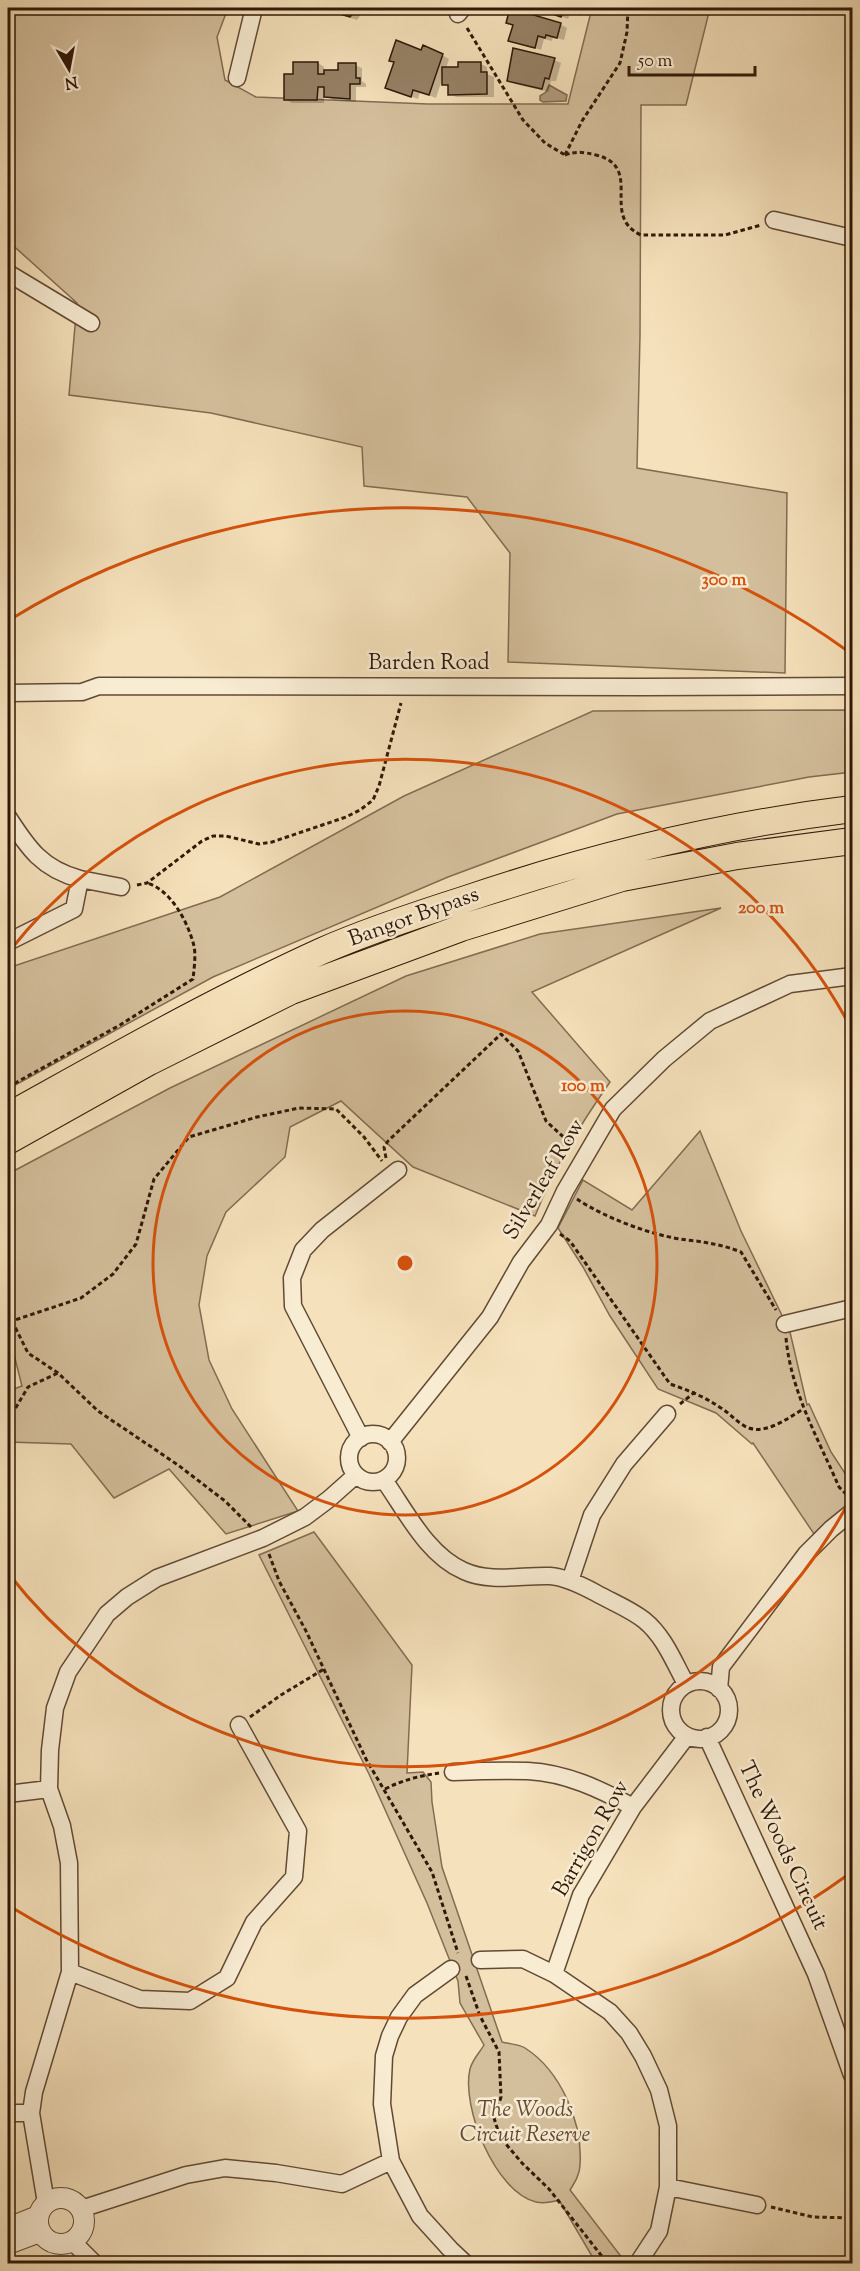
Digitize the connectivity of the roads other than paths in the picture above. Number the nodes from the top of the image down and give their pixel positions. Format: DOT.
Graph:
graph roads {
  1 [pos="254,8"];
  2 [pos="237,78"];
  3 [pos="774,220"];
  4 [pos="852,238"];
  5 [pos="8,273"];
  6 [pos="91,323"];
  7 [pos="852,686"];
  8 [pos="8,693"];
  9 [pos="852,808"];
  10 [pos="8,817"];
  11 [pos="852,841"];
  12 [pos="80,879"];
  13 [pos="121,887"];
  14 [pos="8,942"];
  15 [pos="852,976"];
  16 [pos="8,1116"];
  17 [pos="8,1141"];
  18 [pos="395,1172"];
  19 [pos="852,1308"];
  20 [pos="785,1324"];
  21 [pos="668,1414"];
  22 [pos="361,1438"];
  23 [pos="390,1442"];
  24 [pos="356,1475"];
  25 [pos="384,1480"];
  26 [pos="852,1512"];
  27 [pos="570,1581"];
  28 [pos="686,1684"];
  29 [pos="719,1689"];
  30 [pos="239,1725"];
  31 [pos="687,1736"];
  32 [pos="708,1737"];
  33 [pos="453,1772"];
  34 [pos="49,1789"];
  35 [pos="8,1794"];
  36 [pos="633,1807"];
  37 [pos="480,1960"];
  38 [pos="458,1967"];
  39 [pos="70,1972"];
  40 [pos="554,1974"];
  41 [pos="852,2075"];
  42 [pos="31,2113"];
  43 [pos="8,2114"];
  44 [pos="391,2161"];
  45 [pos="668,2187"];
  46 [pos="757,2205"];
  47 [pos="81,2209"];
  48 [pos="41,2217"];
  49 [pos="8,2228"];
  50 [pos="72,2241"];
  51 [pos="8,2244"];
  52 [pos="640,2260"];
  53 [pos="95,2264"];
  54 [pos="466,2264"];
  1 -- 2 [label="street"];
  3 -- 4 [label="street"];
  5 -- 6 [label="street"];
  7 -- 8 [label="street, Barden Road"];
  9 -- 16 [label="main road, Bangor Bypass"];
  10 -- 12 [label="street"];
  11 -- 17 [label="main road, Bangor Bypass"];
  12 -- 13 [label="street"];
  12 -- 14 [label="street"];
  15 -- 23 [label="street, Silverleaf Row"];
  18 -- 22 [label="street"];
  19 -- 20 [label="street"];
  21 -- 27 [label="street"];
  22 -- 23 [label="street"];
  22 -- 24 [label="street"];
  23 -- 25 [label="street"];
  24 -- 25 [label="street"];
  24 -- 34 [label="street"];
  25 -- 27 [label="street"];
  26 -- 29 [label="street"];
  27 -- 28 [label="street"];
  28 -- 29 [label="street"];
  28 -- 31 [label="street"];
  29 -- 32 [label="street"];
  30 -- 39 [label="street"];
  31 -- 32 [label="street"];
  31 -- 36 [label="street, Barrigon Row"];
  32 -- 41 [label="street, The Woods Circuit"];
  33 -- 36 [label="street"];
  34 -- 35 [label="street"];
  34 -- 39 [label="street"];
  36 -- 40 [label="street, Barrigon Row"];
  37 -- 40 [label="street"];
  38 -- 44 [label="street"];
  39 -- 42 [label="street"];
  40 -- 45 [label="street"];
  42 -- 43 [label="street"];
  42 -- 48 [label="street"];
  44 -- 47 [label="street"];
  44 -- 54 [label="street"];
  45 -- 46 [label="street"];
  45 -- 52 [label="street"];
  47 -- 48 [label="street"];
  47 -- 50 [label="street"];
  48 -- 49 [label="street"];
  48 -- 50 [label="street"];
  48 -- 51 [label="street"];
  50 -- 53 [label="street"];
}
